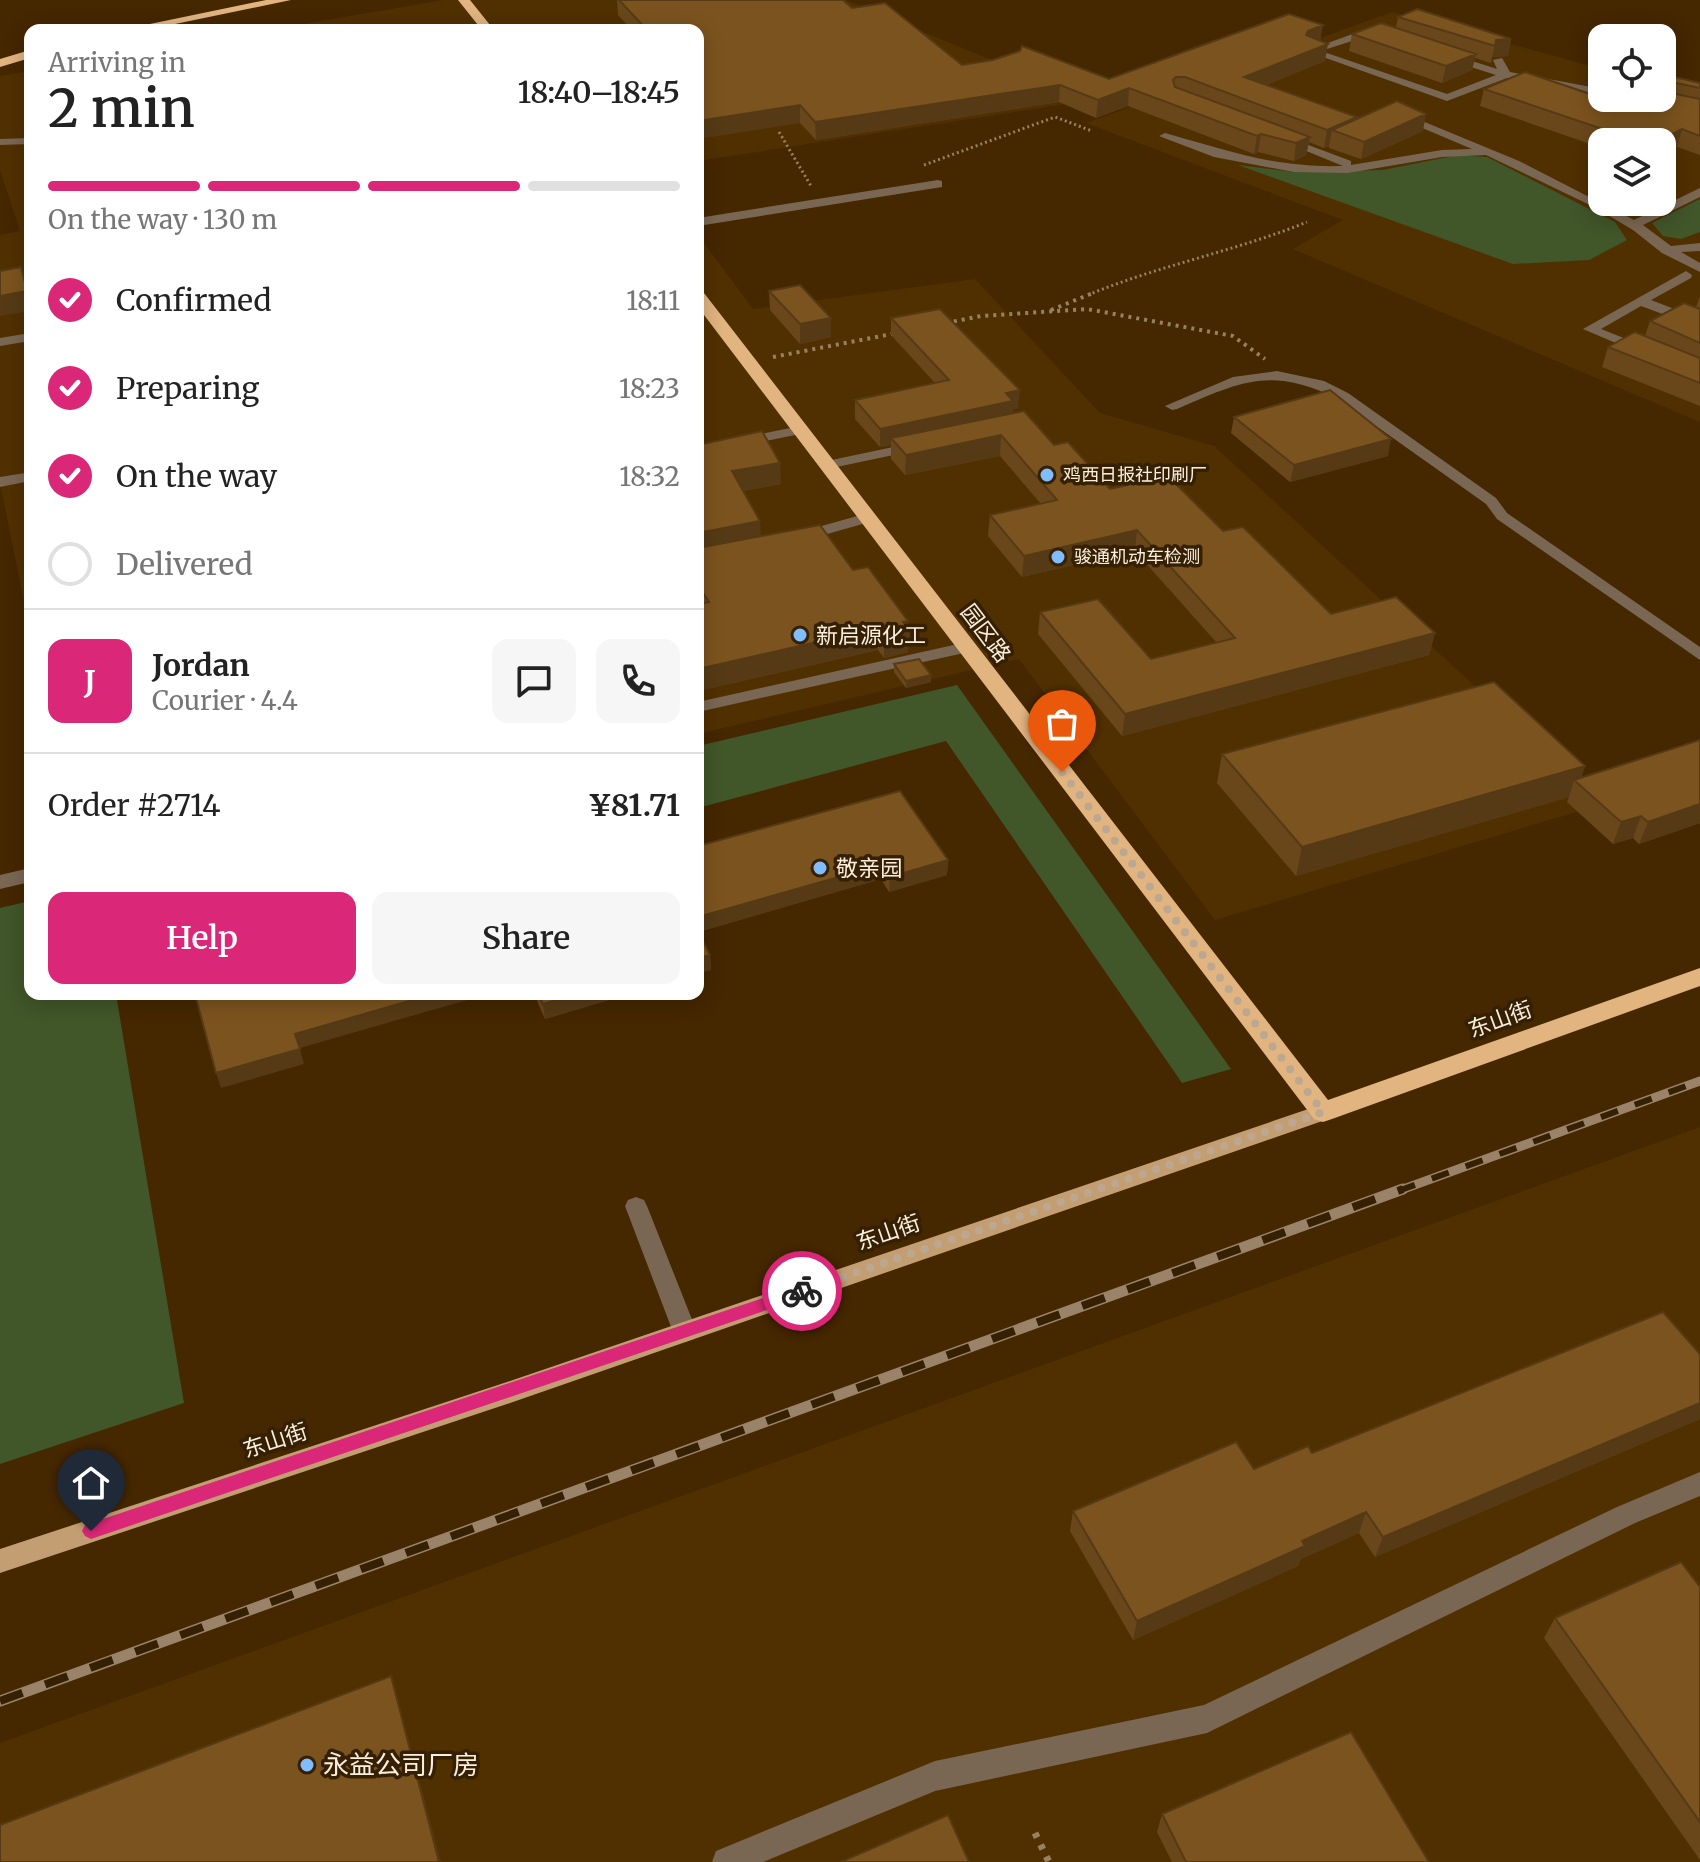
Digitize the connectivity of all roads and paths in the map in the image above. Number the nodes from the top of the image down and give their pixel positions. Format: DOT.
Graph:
graph roads {
  1 [pos="285,0"];
  2 [pos="464,0"];
  3 [pos="159,24"];
  4 [pos="483,24"];
  5 [pos="1383,35"];
  6 [pos="1438,53"];
  7 [pos="24,56"];
  8 [pos="1498,60"];
  9 [pos="0,63"];
  10 [pos="1506,75"];
  11 [pos="1588,90"];
  12 [pos="1387,110"];
  13 [pos="1092,131"];
  14 [pos="779,132"];
  15 [pos="1268,134"];
  16 [pos="1165,136"];
  17 [pos="24,141"];
  18 [pos="0,142"];
  19 [pos="1501,156"];
  20 [pos="923,165"];
  21 [pos="1358,167"];
  22 [pos="938,184"];
  23 [pos="1700,192"];
  24 [pos="821,203"];
  25 [pos="704,221"];
  26 [pos="1307,222"];
  27 [pos="1633,225"];
  28 [pos="1700,247"];
  29 [pos="1666,250"];
  30 [pos="1700,268"];
  31 [pos="1686,275"];
  32 [pos="1641,301"];
  33 [pos="704,308"];
  34 [pos="1047,312"];
  35 [pos="1700,324"];
  36 [pos="936,325"];
  37 [pos="906,331"];
  38 [pos="24,338"];
  39 [pos="0,342"];
  40 [pos="1659,357"];
  41 [pos="749,363"];
  42 [pos="1288,374"];
  43 [pos="1172,406"];
  44 [pos="800,430"];
  45 [pos="928,444"];
  46 [pos="704,450"];
  47 [pos="827,465"];
  48 [pos="24,478"];
  49 [pos="0,482"];
  50 [pos="868,518"];
  51 [pos="783,546"];
  52 [pos="967,647"];
  53 [pos="1700,655"];
  54 [pos="704,706"];
  55 [pos="24,876"];
  56 [pos="0,882"];
  57 [pos="1700,977"];
  58 [pos="1323,1112"];
  59 [pos="636,1206"];
  60 [pos="685,1332"];
  61 [pos="1700,1484"];
  62 [pos="0,1561"];
  63 [pos="1035,1833"];
  64 [pos="727,1862"];
  65 [pos="1049,1862"];
  1 -- 3 [label="highway"];
  2 -- 4 [label="highway"];
  5 -- 10 [label="street"];
  6 -- 10 [label="street"];
  7 -- 9 [label="highway"];
  8 -- 10 [label="street"];
  10 -- 11 [label="street"];
  12 -- 19 [label="street"];
  13 -- 20 [label="path"];
  14 -- 24 [label="path"];
  15 -- 21 [label="street"];
  16 -- 21 [label="street"];
  17 -- 18 [label="street"];
  19 -- 21 [label="street"];
  19 -- 27 [label="street"];
  22 -- 24 [label="street"];
  23 -- 27 [label="street"];
  24 -- 25 [label="street"];
  26 -- 34 [label="path"];
  27 -- 29 [label="street"];
  28 -- 29 [label="street"];
  29 -- 30 [label="street"];
  31 -- 32 [label="street"];
  32 -- 35 [label="street"];
  32 -- 40 [label="street"];
  33 -- 41 [label="highway, 园区路"];
  34 -- 36 [label="path"];
  34 -- 42 [label="path"];
  37 -- 41 [label="path"];
  38 -- 39 [label="street"];
  41 -- 44 [label="highway, 园区路"];
  42 -- 43 [label="street"];
  42 -- 53 [label="street"];
  44 -- 46 [label="street"];
  44 -- 47 [label="highway, 园区路"];
  45 -- 47 [label="street"];
  47 -- 50 [label="highway, 园区路"];
  48 -- 49 [label="street"];
  50 -- 51 [label="street"];
  50 -- 52 [label="highway, 园区路"];
  52 -- 54 [label="street"];
  52 -- 58 [label="highway, 园区路"];
  55 -- 56 [label="street"];
  57 -- 58 [label="highway, 东山街"];
  58 -- 60 [label="main road, 东山街"];
  59 -- 60 [label="street"];
  60 -- 62 [label="main road, 东山街"];
  61 -- 64 [label="street"];
  63 -- 65 [label="path"];
}
